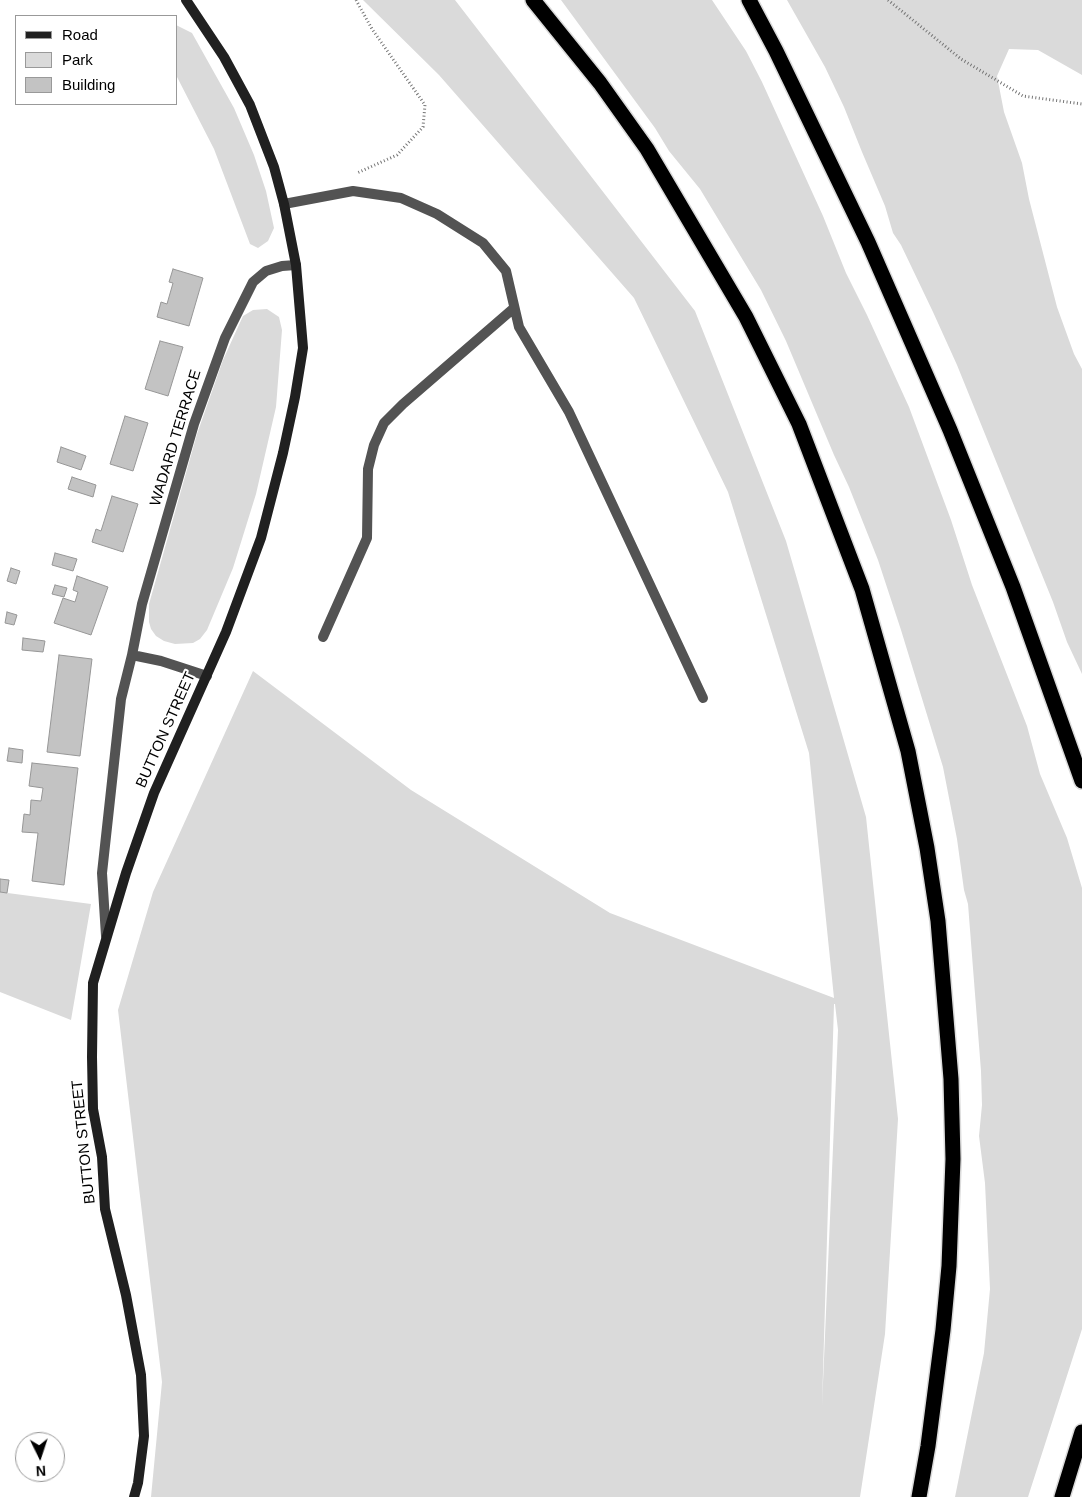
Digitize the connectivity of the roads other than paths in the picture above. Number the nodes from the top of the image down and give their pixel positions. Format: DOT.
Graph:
graph roads {
  1 [pos="186,0"];
  2 [pos="534,0"];
  3 [pos="749,0"];
  4 [pos="284,204"];
  5 [pos="296,265"];
  6 [pos="514,308"];
  7 [pos="323,637"];
  8 [pos="132,655"];
  9 [pos="207,676"];
  10 [pos="703,698"];
  11 [pos="1082,781"];
  12 [pos="106,937"];
  13 [pos="1082,1432"];
  14 [pos="134,1497"];
  15 [pos="919,1497"];
  16 [pos="1062,1497"];
  1 -- 4 [label="street, BUTTON STREET"];
  2 -- 15 [label="highway"];
  3 -- 11 [label="highway"];
  4 -- 5 [label="street, BUTTON STREET"];
  4 -- 6 [label="street"];
  5 -- 8 [label="street, WADARD TERRACE"];
  5 -- 9 [label="street, BUTTON STREET"];
  6 -- 7 [label="street"];
  6 -- 10 [label="street"];
  8 -- 9 [label="street"];
  8 -- 12 [label="street, WADARD TERRACE"];
  9 -- 12 [label="street, BUTTON STREET"];
  12 -- 14 [label="street, BUTTON STREET"];
  13 -- 16 [label="highway"];
}
